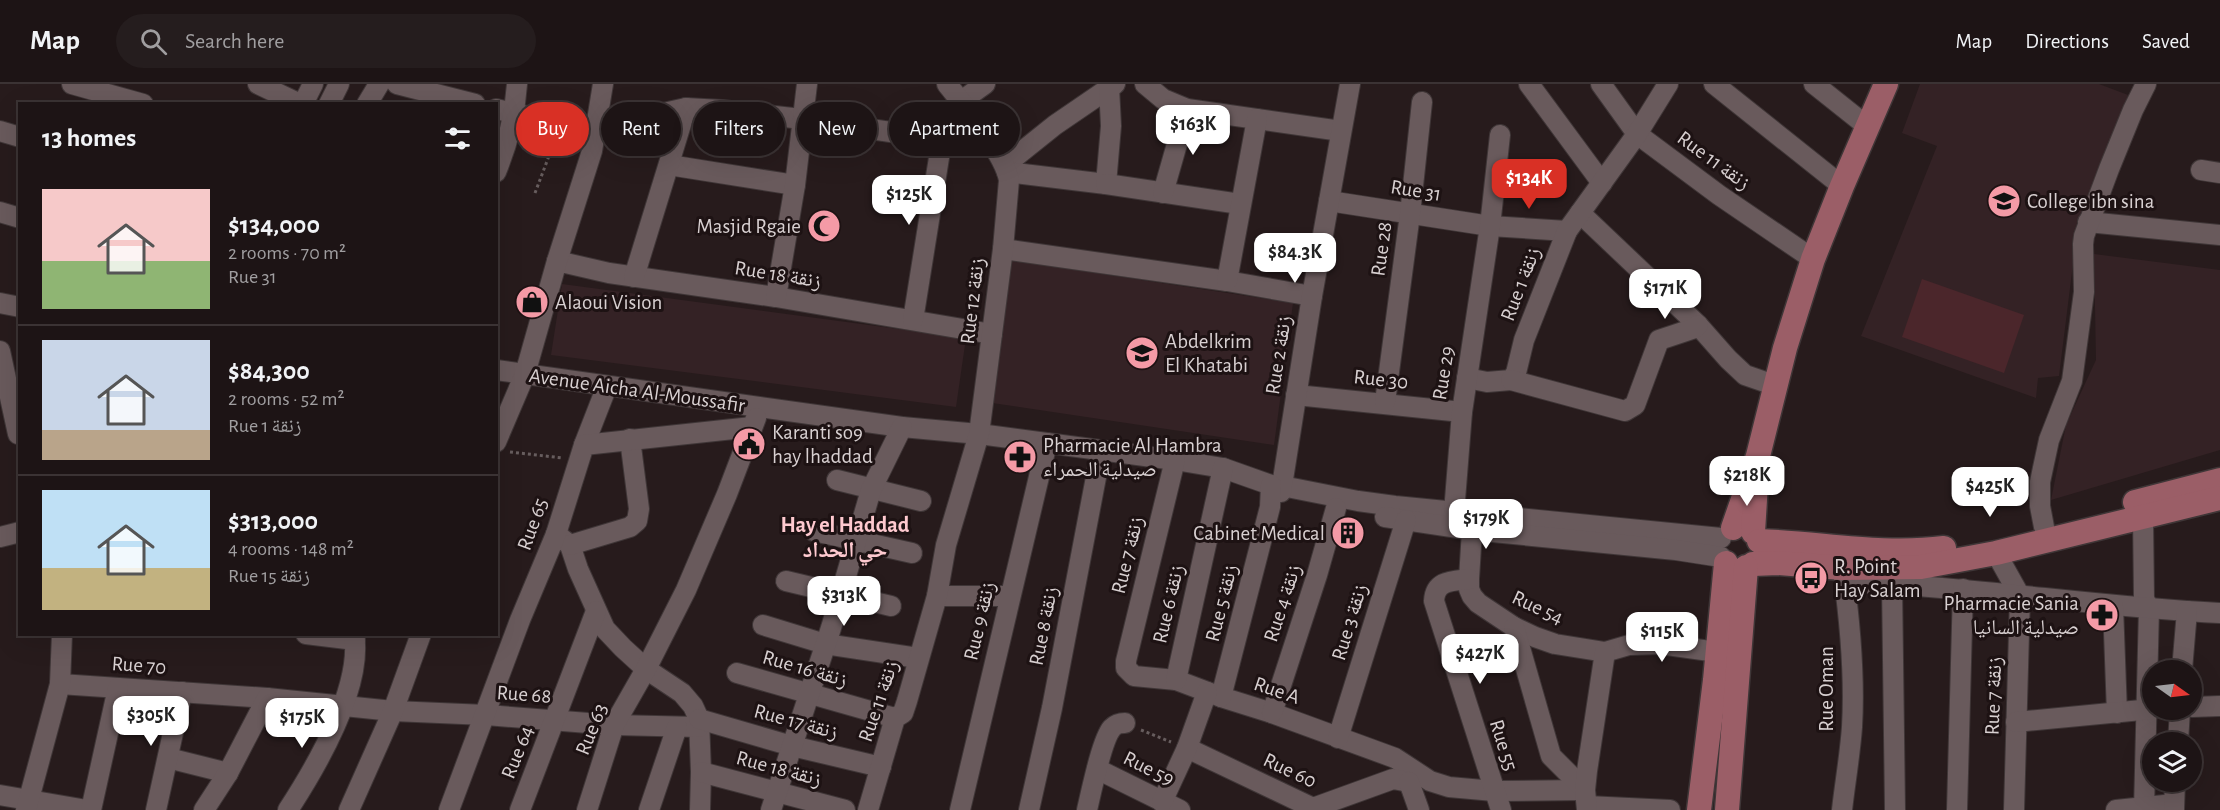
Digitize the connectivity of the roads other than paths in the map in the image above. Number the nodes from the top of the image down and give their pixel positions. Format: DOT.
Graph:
graph roads {
  1 [pos="72,84"];
  2 [pos="258,84"];
  3 [pos="313,84"];
  4 [pos="339,84"];
  5 [pos="379,84"];
  6 [pos="397,84"];
  7 [pos="517,84"];
  8 [pos="603,84"];
  9 [pos="807,84"];
  10 [pos="947,84"];
  11 [pos="985,84"];
  12 [pos="1145,84"];
  13 [pos="1350,84"];
  14 [pos="1529,84"];
  15 [pos="1601,84"];
  16 [pos="1668,84"];
  17 [pos="1714,84"];
  18 [pos="1814,84"];
  19 [pos="1886,84"];
  20 [pos="1112,86"];
  21 [pos="2139,86"];
  22 [pos="129,97"];
  23 [pos="298,102"];
  24 [pos="303,102"];
  25 [pos="330,102"];
  26 [pos="368,102"];
  27 [pos="467,102"];
  28 [pos="804,102"];
  29 [pos="960,102"];
  30 [pos="1422,102"];
  31 [pos="686,108"];
  32 [pos="1187,109"];
  33 [pos="506,112"];
  34 [pos="797,118"];
  35 [pos="1257,119"];
  36 [pos="1868,127"];
  37 [pos="597,128"];
  38 [pos="0,131"];
  39 [pos="1341,131"];
  40 [pos="1637,134"];
  41 [pos="1500,135"];
  42 [pos="18,136"];
  43 [pos="798,156"];
  44 [pos="939,156"];
  45 [pos="998,156"];
  46 [pos="669,165"];
  47 [pos="498,167"];
  48 [pos="1006,169"];
  49 [pos="1602,183"];
  50 [pos="1106,184"];
  51 [pos="795,185"];
  52 [pos="1842,186"];
  53 [pos="1162,193"];
  54 [pos="1329,201"];
  55 [pos="1240,204"];
  56 [pos="0,212"];
  57 [pos="1580,213"];
  58 [pos="1410,214"];
  59 [pos="18,217"];
  60 [pos="2088,222"];
  61 [pos="1490,226"];
  62 [pos="1567,231"];
  63 [pos="2220,235"];
  64 [pos="1003,249"];
  65 [pos="1813,259"];
  66 [pos="557,261"];
  67 [pos="634,277"];
  68 [pos="1227,282"];
  69 [pos="1312,296"];
  70 [pos="776,297"];
  71 [pos="0,303"];
  72 [pos="18,307"];
  73 [pos="913,320"];
  74 [pos="1698,325"];
  75 [pos="992,334"];
  76 [pos="0,351"];
  77 [pos="498,370"];
  78 [pos="525,374"];
  79 [pos="1467,378"];
  80 [pos="1510,380"];
  81 [pos="1774,385"];
  82 [pos="607,386"];
  83 [pos="1296,395"];
  84 [pos="1385,402"];
  85 [pos="760,407"];
  86 [pos="1462,411"];
  87 [pos="752,427"];
  88 [pos="902,427"];
  89 [pos="979,434"];
  90 [pos="12,435"];
  91 [pos="630,440"];
  92 [pos="1047,443"];
  93 [pos="502,447"];
  94 [pos="1101,451"];
  95 [pos="581,452"];
  96 [pos="1175,460"];
  97 [pos="1223,468"];
  98 [pos="837,480"];
  99 [pos="2220,480"];
  100 [pos="1277,487"];
  101 [pos="871,489"];
  102 [pos="2220,498"];
  103 [pos="921,501"];
  104 [pos="1336,508"];
  105 [pos="2140,510"];
  106 [pos="1406,520"];
  107 [pos="1460,523"];
  108 [pos="2044,527"];
  109 [pos="814,531"];
  110 [pos="18,532"];
  111 [pos="0,537"];
  112 [pos="563,539"];
  113 [pos="856,541"];
  114 [pos="1739,549"];
  115 [pos="912,553"];
  116 [pos="1996,553"];
  117 [pos="1843,575"];
  118 [pos="1469,579"];
  119 [pos="786,580"];
  120 [pos="1892,584"];
  121 [pos="1963,589"];
  122 [pos="841,594"];
  123 [pos="937,596"];
  124 [pos="1010,596"];
  125 [pos="2020,596"];
  126 [pos="891,606"];
  127 [pos="2113,606"];
  128 [pos="2149,608"];
  129 [pos="597,611"];
  130 [pos="2187,612"];
  131 [pos="2220,613"];
  132 [pos="763,625"];
  133 [pos="1515,627"];
  134 [pos="62,636"];
  135 [pos="338,636"];
  136 [pos="420,636"];
  137 [pos="354,637"];
  138 [pos="825,644"];
  139 [pos="1605,652"];
  140 [pos="1717,652"];
  141 [pos="918,658"];
  142 [pos="2149,660"];
  143 [pos="2183,660"];
  144 [pos="1126,661"];
  145 [pos="646,669"];
  146 [pos="737,673"];
  147 [pos="1176,680"];
  148 [pos="60,684"];
  149 [pos="118,688"];
  150 [pos="182,692"];
  151 [pos="809,694"];
  152 [pos="1214,694"];
  153 [pos="267,698"];
  154 [pos="353,706"];
  155 [pos="2220,706"];
  156 [pos="2202,707"];
  157 [pos="393,711"];
  158 [pos="2142,711"];
  159 [pos="1272,713"];
  160 [pos="2117,713"];
  161 [pos="486,715"];
  162 [pos="894,718"];
  163 [pos="555,720"];
  164 [pos="2148,720"];
  165 [pos="2016,722"];
  166 [pos="699,723"];
  167 [pos="1125,723"];
  168 [pos="614,725"];
  169 [pos="677,728"];
  170 [pos="1338,738"];
  171 [pos="792,747"];
  172 [pos="1187,748"];
  173 [pos="168,758"];
  174 [pos="881,767"];
  175 [pos="1097,770"];
  176 [pos="701,772"];
  177 [pos="228,773"];
  178 [pos="1413,776"];
  179 [pos="1494,791"];
  180 [pos="2175,792"];
  181 [pos="0,795"];
  182 [pos="1162,801"];
  183 [pos="774,802"];
  184 [pos="1586,802"];
  185 [pos="27,805"];
  186 [pos="2174,807"];
  187 [pos="2144,808"];
  188 [pos="1313,809"];
  189 [pos="89,810"];
  190 [pos="156,810"];
  191 [pos="204,810"];
  192 [pos="288,810"];
  193 [pos="350,810"];
  194 [pos="449,810"];
  195 [pos="520,810"];
  196 [pos="587,810"];
  197 [pos="649,810"];
  198 [pos="700,810"];
  199 [pos="845,810"];
  200 [pos="868,810"];
  201 [pos="960,810"];
  202 [pos="1029,810"];
  203 [pos="1088,810"];
  204 [pos="1180,810"];
  205 [pos="1419,810"];
  206 [pos="1501,810"];
  207 [pos="1670,810"];
  208 [pos="1699,810"];
  209 [pos="1727,810"];
  210 [pos="1842,810"];
  211 [pos="1894,810"];
  212 [pos="1957,810"];
  213 [pos="2013,810"];
  214 [pos="2116,810"];
  1 -- 22 [label="street"];
  2 -- 23 [label="street"];
  3 -- 24 [label="street"];
  4 -- 25 [label="street"];
  5 -- 26 [label="street"];
  6 -- 27 [label="street"];
  7 -- 33 [label="street"];
  8 -- 37 [label="street"];
  9 -- 28 [label="street"];
  10 -- 29 [label="street"];
  11 -- 29 [label="street"];
  12 -- 32 [label="street"];
  13 -- 39 [label="street, Rue 2 زنقة"];
  14 -- 49 [label="street"];
  15 -- 40 [label="street, Rue 11 زنقة"];
  16 -- 40 [label="street, Rue 1 زنقة"];
  17 -- 52 [label="street"];
  18 -- 36 [label="street"];
  19 -- 36 [label="main road"];
  20 -- 48 [label="street"];
  20 -- 50 [label="street"];
  21 -- 60 [label="street"];
  30 -- 58 [label="street, Rue 28"];
  31 -- 34 [label="street"];
  31 -- 37 [label="street"];
  31 -- 46 [label="street"];
  32 -- 35 [label="street"];
  32 -- 53 [label="street"];
  33 -- 37 [label="street"];
  33 -- 47 [label="street"];
  35 -- 39 [label="street"];
  35 -- 55 [label="street"];
  36 -- 52 [label="main road"];
  37 -- 66 [label="street"];
  38 -- 42 [label="street"];
  39 -- 54 [label="street, Rue 2 زنقة"];
  40 -- 49 [label="street, Rue 1 زنقة"];
  40 -- 65 [label="street, Rue 11 زنقة"];
  41 -- 61 [label="street, Rue 29"];
  43 -- 51 [label="street"];
  44 -- 73 [label="street"];
  45 -- 48 [label="street"];
  46 -- 51 [label="street"];
  46 -- 67 [label="street"];
  48 -- 50 [label="street"];
  48 -- 64 [label="street, Rue 12 زنقة"];
  49 -- 57 [label="street, Rue 1 زنقة"];
  50 -- 53 [label="street"];
  51 -- 70 [label="street"];
  52 -- 65 [label="main road"];
  53 -- 55 [label="street"];
  54 -- 58 [label="street, Rue 31"];
  54 -- 69 [label="street, Rue 2 زنقة"];
  55 -- 68 [label="street"];
  56 -- 59 [label="street"];
  57 -- 62 [label="street, Rue 1 زنقة"];
  57 -- 74 [label="street"];
  58 -- 61 [label="street, Rue 31"];
  58 -- 84 [label="street, Rue 28"];
  60 -- 63 [label="street"];
  60 -- 108 [label="street"];
  61 -- 62 [label="street, Rue 31"];
  61 -- 79 [label="street, Rue 29"];
  62 -- 80 [label="street, Rue 1 زنقة"];
  64 -- 68 [label="street"];
  64 -- 75 [label="street, Rue 12 زنقة"];
  65 -- 81 [label="main road"];
  66 -- 67 [label="street, Rue 18 زنقة"];
  66 -- 78 [label="street"];
  67 -- 70 [label="street, Rue 18 زنقة"];
  68 -- 69 [label="street"];
  69 -- 83 [label="street, Rue 2 زنقة"];
  70 -- 73 [label="street, Rue 18 زنقة"];
  71 -- 72 [label="street"];
  73 -- 75 [label="street, Rue 18 زنقة"];
  74 -- 80 [label="street"];
  74 -- 81 [label="street"];
  75 -- 89 [label="street, Rue 12 زنقة"];
  76 -- 90 [label="street"];
  77 -- 78 [label="street, Avenue Aicha Al-Moussafir"];
  78 -- 82 [label="street, Avenue Aicha Al-Moussafir"];
  78 -- 93 [label="street"];
  79 -- 80 [label="street"];
  79 -- 86 [label="street, Rue 29"];
  81 -- 114 [label="main road"];
  82 -- 85 [label="street, Avenue Aicha Al-Moussafir"];
  82 -- 95 [label="street, Rue 65"];
  83 -- 84 [label="street, Rue 30"];
  83 -- 100 [label="street, Rue 2 زنقة"];
  84 -- 86 [label="street, Rue 30"];
  85 -- 87 [label="street, Rue 63"];
  85 -- 88 [label="street, Avenue Aicha Al-Moussafir"];
  86 -- 107 [label="street, Rue 29"];
  87 -- 91 [label="street"];
  87 -- 145 [label="street, Rue 63"];
  88 -- 89 [label="street, Avenue Aicha Al-Moussafir"];
  88 -- 101 [label="street"];
  89 -- 92 [label="street, Avenue Aicha Al-Moussafir"];
  89 -- 123 [label="street, Rue 11 زنقة"];
  91 -- 95 [label="street"];
  91 -- 112 [label="street"];
  92 -- 94 [label="street, Avenue Aicha Al-Moussafir"];
  92 -- 124 [label="street, Rue 9 زنقة"];
  94 -- 96 [label="street, Avenue Aicha Al-Moussafir"];
  94 -- 202 [label="street, Rue 8 زنقة"];
  95 -- 112 [label="street, Rue 65"];
  96 -- 97 [label="street, Avenue Aicha Al-Moussafir"];
  96 -- 144 [label="street, Rue 7 زنقة"];
  97 -- 100 [label="street, Avenue Aicha Al-Moussafir"];
  97 -- 147 [label="street, Rue 6 زنقة"];
  98 -- 101 [label="street"];
  99 -- 105 [label="main road, Avenue Aicha Al-Moussafir"];
  100 -- 104 [label="street, Avenue Aicha Al-Moussafir"];
  100 -- 107 [label="street, Avenue Aicha Al-Moussafir"];
  100 -- 152 [label="street, Rue 5 زنقة"];
  101 -- 103 [label="street"];
  101 -- 113 [label="street"];
  102 -- 105 [label="main road, Avenue Aicha Al-Moussafir"];
  104 -- 106 [label="street, Avenue Aicha Al-Moussafir"];
  104 -- 159 [label="street, Rue 4 زنقة"];
  105 -- 108 [label="main road, Avenue Aicha Al-Moussafir"];
  105 -- 116 [label="main road, Avenue Aicha Al-Moussafir"];
  105 -- 128 [label="street"];
  106 -- 107 [label="street, Avenue Aicha Al-Moussafir"];
  106 -- 170 [label="street, Rue 3 زنقة"];
  107 -- 114 [label="street, Avenue Aicha Al-Moussafir"];
  107 -- 118 [label="street, Rue 54"];
  108 -- 114 [label="main road, Avenue Aicha Al-Moussafir"];
  109 -- 113 [label="street"];
  110 -- 111 [label="street"];
  112 -- 129 [label="street"];
  112 -- 161 [label="street, Rue 65"];
  113 -- 115 [label="street"];
  113 -- 122 [label="street"];
  114 -- 117 [label="main road, Avenue Aicha Al-Moussafir"];
  114 -- 140 [label="main road"];
  114 -- 209 [label="main road"];
  116 -- 117 [label="main road, Avenue Aicha Al-Moussafir"];
  116 -- 125 [label="street"];
  117 -- 120 [label="street"];
  117 -- 210 [label="street, Rue Oman"];
  118 -- 133 [label="street, Rue 54"];
  118 -- 179 [label="street, Rue 55"];
  119 -- 122 [label="street"];
  120 -- 121 [label="street"];
  120 -- 211 [label="street"];
  121 -- 125 [label="street"];
  121 -- 212 [label="street"];
  122 -- 126 [label="street"];
  122 -- 138 [label="street"];
  123 -- 124 [label="street"];
  123 -- 141 [label="street, Rue 11 زنقة"];
  124 -- 201 [label="street, Rue 9 زنقة"];
  125 -- 127 [label="street"];
  125 -- 165 [label="street, Rue 7 زنقة"];
  127 -- 128 [label="street"];
  127 -- 160 [label="street"];
  128 -- 130 [label="street"];
  128 -- 142 [label="street"];
  129 -- 145 [label="street"];
  129 -- 163 [label="street, Rue 64"];
  130 -- 131 [label="street"];
  130 -- 143 [label="street"];
  132 -- 138 [label="street"];
  133 -- 139 [label="street, Rue 54"];
  133 -- 184 [label="street"];
  134 -- 148 [label="street"];
  135 -- 137 [label="street"];
  136 -- 157 [label="street"];
  137 -- 154 [label="street"];
  138 -- 141 [label="street"];
  138 -- 151 [label="street"];
  139 -- 140 [label="street"];
  139 -- 184 [label="street"];
  140 -- 208 [label="main road"];
  141 -- 162 [label="street, Rue 11 زنقة"];
  144 -- 147 [label="street, Rue A"];
  145 -- 166 [label="street"];
  145 -- 168 [label="street, Rue 63"];
  146 -- 151 [label="street, Rue 16 زنقة"];
  147 -- 152 [label="street, Rue A"];
  148 -- 149 [label="street, Rue 70"];
  148 -- 185 [label="street"];
  149 -- 150 [label="street, Rue 70"];
  149 -- 189 [label="street"];
  150 -- 153 [label="street, Rue 70"];
  150 -- 173 [label="street"];
  151 -- 162 [label="street, Rue 16 زنقة"];
  151 -- 171 [label="street"];
  152 -- 159 [label="street, Rue A"];
  152 -- 172 [label="street, Rue 5 زنقة"];
  153 -- 154 [label="street, Rue 70"];
  153 -- 177 [label="street"];
  154 -- 157 [label="street, Rue 68"];
  154 -- 192 [label="street"];
  155 -- 156 [label="street"];
  157 -- 161 [label="street, Rue 68"];
  157 -- 193 [label="street"];
  158 -- 160 [label="street"];
  159 -- 170 [label="street, Rue A"];
  160 -- 165 [label="street"];
  161 -- 163 [label="street, Rue 68"];
  161 -- 194 [label="street, Rue 65"];
  162 -- 174 [label="street, Rue 11 زنقة"];
  163 -- 168 [label="street, Rue 68"];
  163 -- 195 [label="street, Rue 64"];
  164 -- 187 [label="street"];
  165 -- 213 [label="street, Rue 7 زنقة"];
  166 -- 169 [label="street, Rue 17 زنقة"];
  166 -- 171 [label="street, Rue 17 زنقة"];
  166 -- 176 [label="street"];
  167 -- 175 [label="street"];
  168 -- 169 [label="street, Rue 68"];
  168 -- 196 [label="street, Rue 63"];
  169 -- 197 [label="street"];
  170 -- 178 [label="street, Rue A"];
  171 -- 174 [label="street, Rue 17 زنقة"];
  171 -- 183 [label="street"];
  172 -- 182 [label="street, Rue 5 زنقة"];
  172 -- 188 [label="street, Rue 60"];
  173 -- 177 [label="street"];
  173 -- 190 [label="street"];
  174 -- 200 [label="street, Rue 11 زنقة"];
  175 -- 182 [label="street, Rue 59"];
  175 -- 203 [label="street"];
  176 -- 183 [label="street, Rue 18 زنقة"];
  176 -- 198 [label="street"];
  177 -- 191 [label="street"];
  178 -- 179 [label="street, Rue A"];
  178 -- 188 [label="street, Rue 60"];
  178 -- 205 [label="street"];
  179 -- 184 [label="street, Rue A"];
  179 -- 206 [label="street, Rue 55"];
  180 -- 186 [label="street"];
  181 -- 185 [label="street"];
  182 -- 204 [label="street, Rue 59"];
  183 -- 199 [label="street, Rue 18 زنقة"];
  184 -- 207 [label="street, Rue A"];
  185 -- 189 [label="street"];
  186 -- 187 [label="street"];
  187 -- 214 [label="street"];
}
